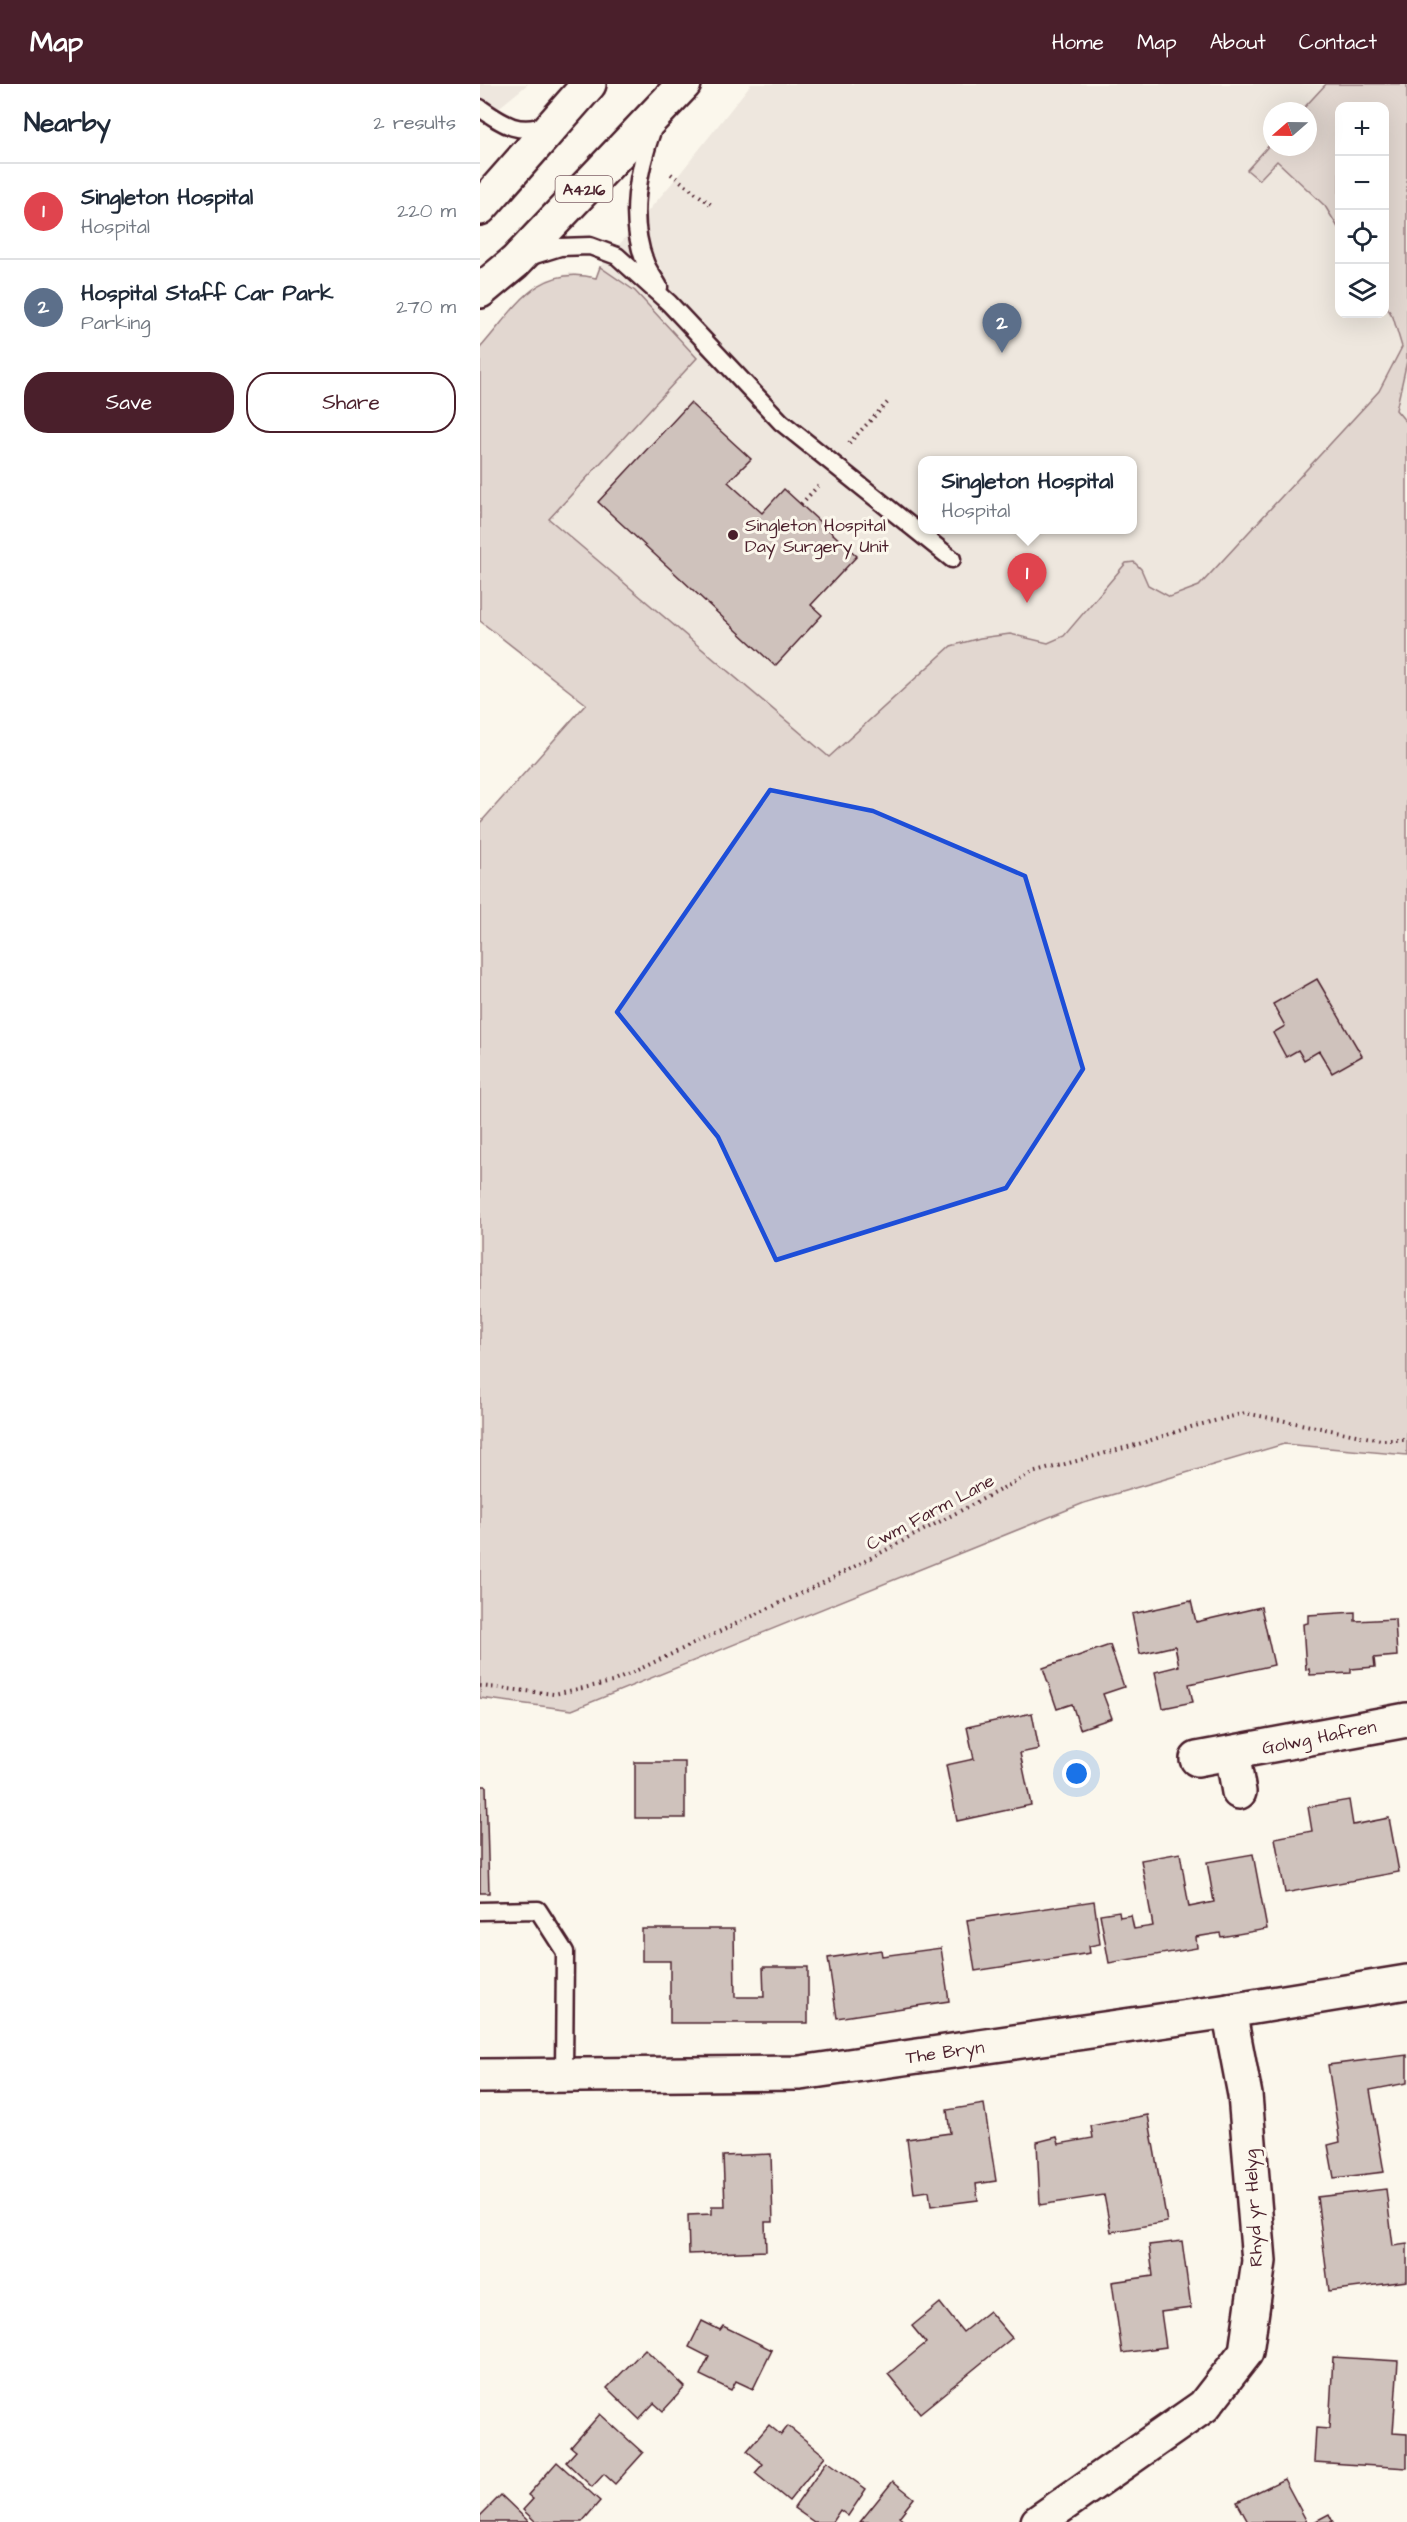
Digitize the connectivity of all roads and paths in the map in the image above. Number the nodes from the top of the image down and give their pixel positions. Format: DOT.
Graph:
graph roads {
  1 [pos="590,84"];
  2 [pos="684,84"];
  3 [pos="480,108"];
  4 [pos="659,110"];
  5 [pos="555,120"];
  6 [pos="671,174"];
  7 [pos="714,206"];
  8 [pos="480,208"];
  9 [pos="515,262"];
  10 [pos="480,291"];
  11 [pos="669,303"];
  12 [pos="918,532"];
  13 [pos="921,534"];
  14 [pos="952,559"];
  15 [pos="1407,1440"];
  16 [pos="480,1686"];
  17 [pos="1407,1720"];
  18 [pos="1232,1753"];
  19 [pos="1197,1759"];
  20 [pos="1239,1792"];
  21 [pos="480,1911"];
  22 [pos="1407,1982"];
  23 [pos="1229,2011"];
  24 [pos="564,2074"];
  25 [pos="480,2076"];
  26 [pos="1038,2522"];
  1 -- 5 [label="street"];
  2 -- 4 [label="street, A4216"];
  3 -- 5 [label="lane"];
  4 -- 9 [label="street, A4216"];
  4 -- 11 [label="lane"];
  5 -- 8 [label="street"];
  6 -- 7 [label="path"];
  9 -- 10 [label="street, A4216"];
  9 -- 11 [label="lane"];
  11 -- 12 [label="lane"];
  13 -- 14 [label="lane"];
  15 -- 16 [label="path, Cwm Farm Lane"];
  17 -- 18 [label="street, Golwg Hafren"];
  18 -- 19 [label="street, Golwg Hafren"];
  18 -- 20 [label="street"];
  21 -- 24 [label="lane"];
  22 -- 23 [label="street, The Bryn"];
  23 -- 24 [label="street, The Bryn"];
  23 -- 26 [label="street, Rhyd yr Helyg"];
  24 -- 25 [label="street, The Bryn"];
}
